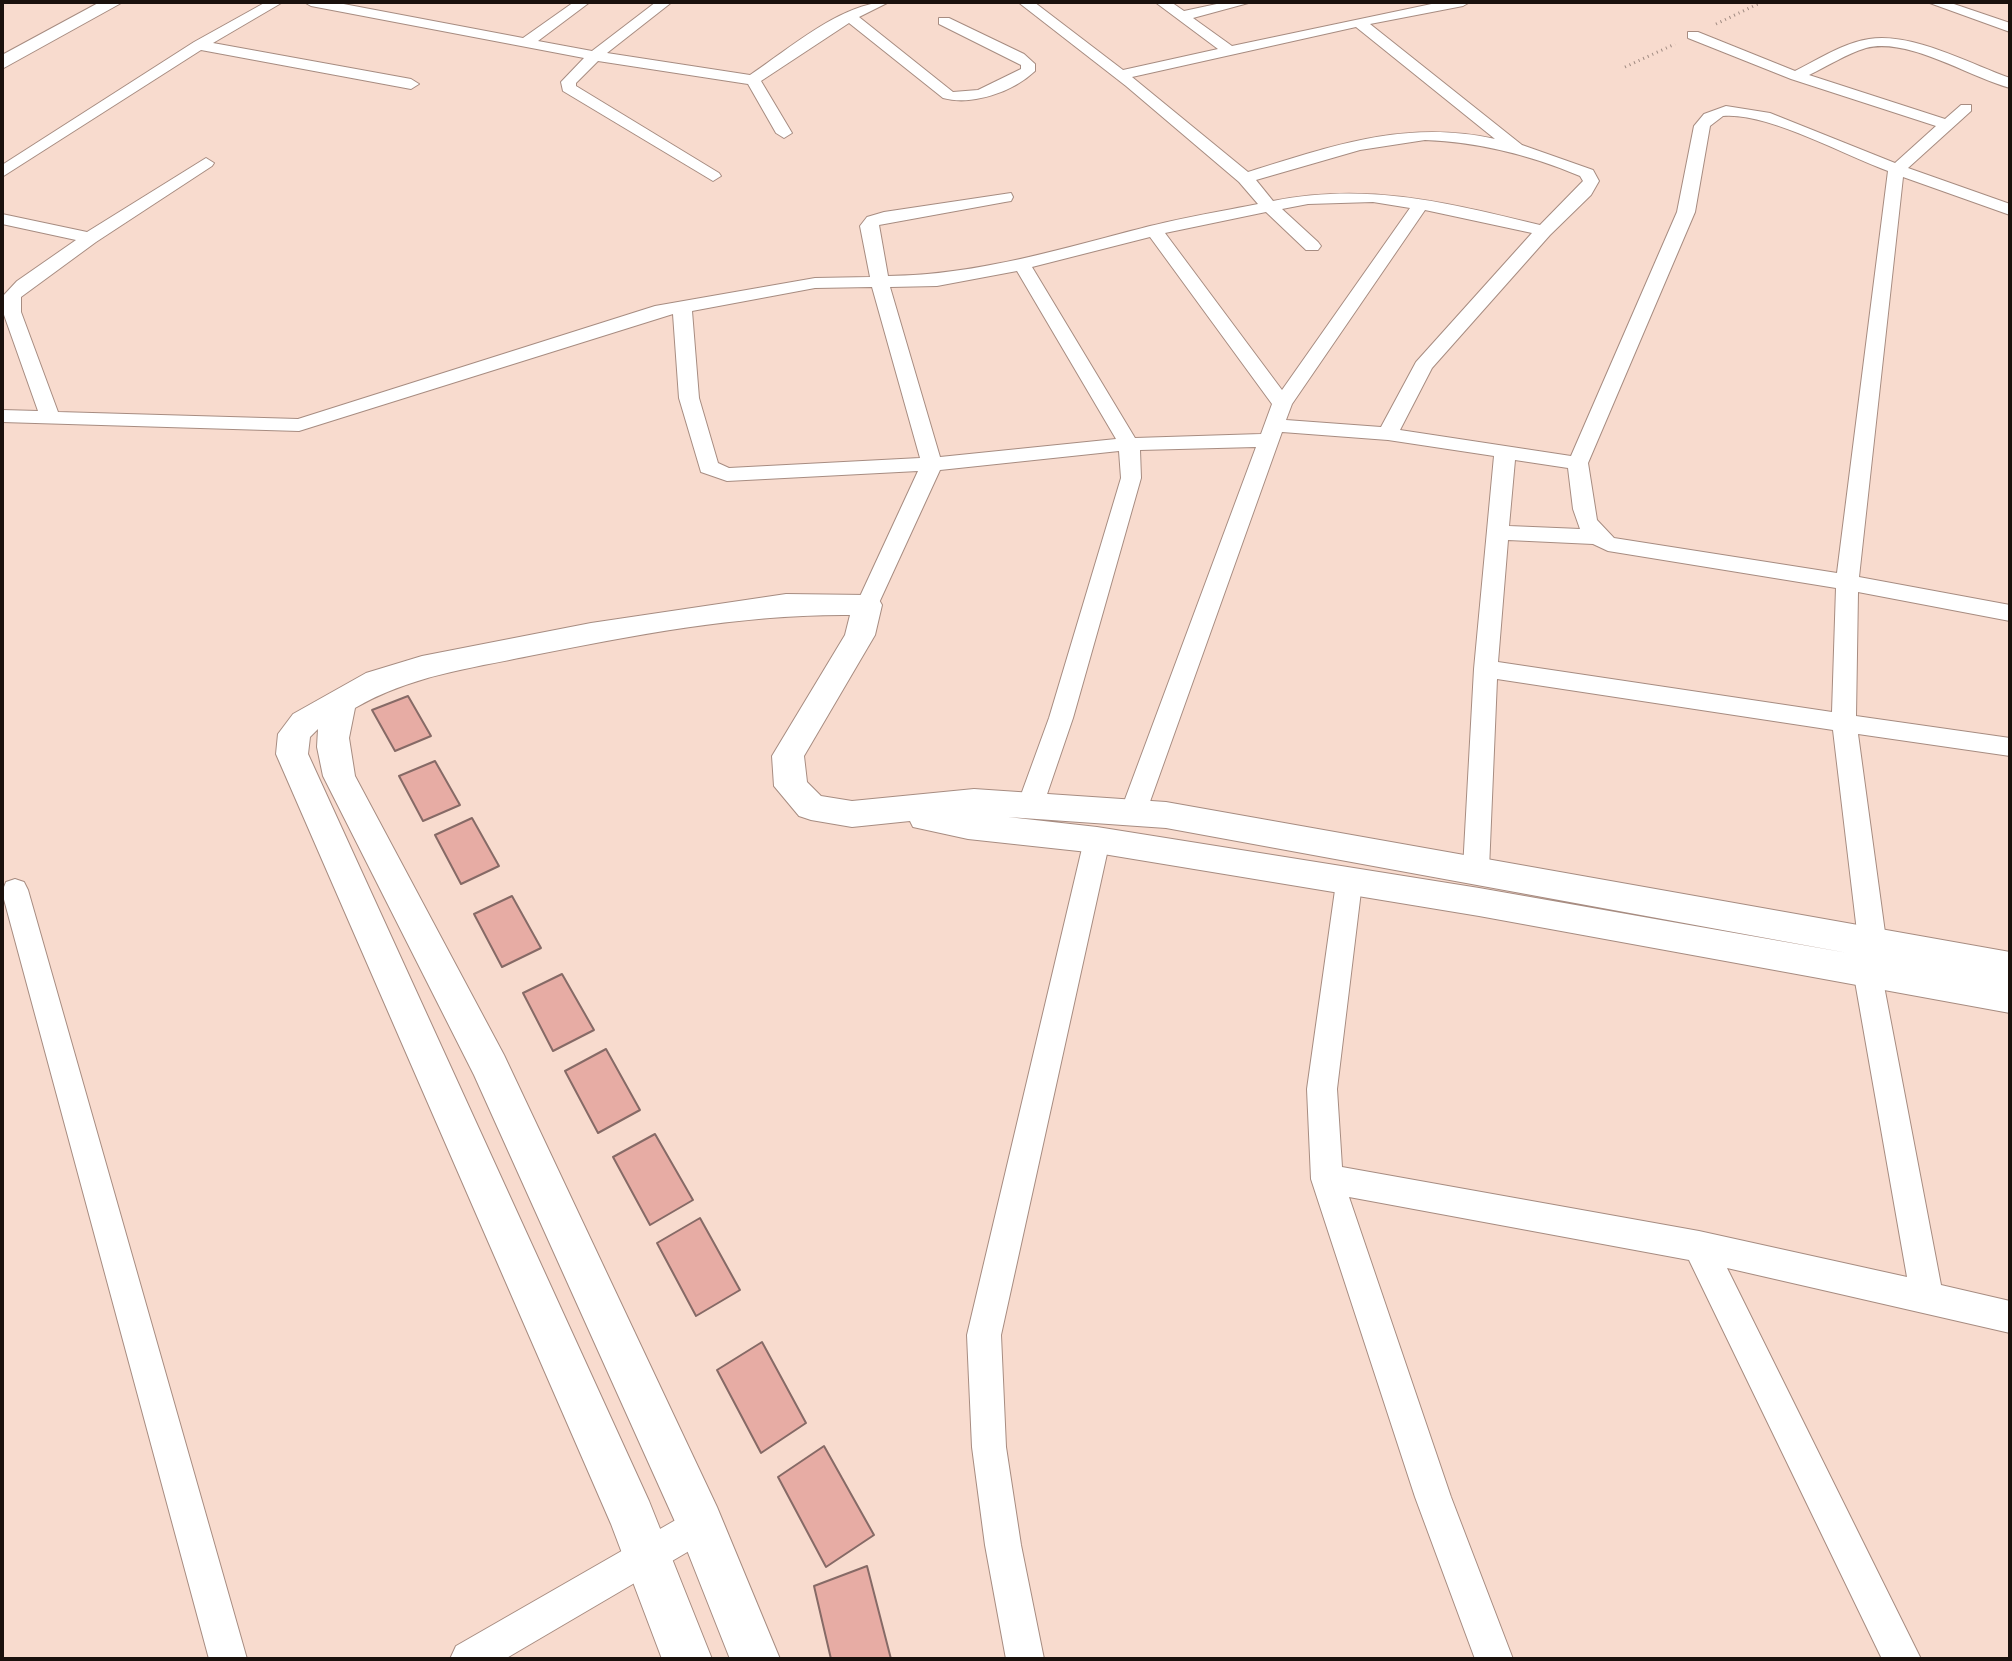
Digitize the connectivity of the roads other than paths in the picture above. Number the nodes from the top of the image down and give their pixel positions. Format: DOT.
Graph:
graph roads {
  1 [pos="90,2"];
  2 [pos="114,2"];
  3 [pos="276,2"];
  4 [pos="311,2"];
  5 [pos="583,2"];
  6 [pos="665,2"];
  7 [pos="882,2"];
  8 [pos="1025,2"];
  9 [pos="1162,2"];
  10 [pos="1245,2"];
  11 [pos="1463,2"];
  12 [pos="1934,2"];
  13 [pos="849,16"];
  14 [pos="1182,16"];
  15 [pos="944,21"];
  16 [pos="1359,22"];
  17 [pos="2010,28"];
  18 [pos="1693,35"];
  19 [pos="526,43"];
  20 [pos="199,45"];
  21 [pos="2,50"];
  22 [pos="1229,50"];
  23 [pos="595,56"];
  24 [pos="2,63"];
  25 [pos="1120,75"];
  26 [pos="1796,76"];
  27 [pos="753,80"];
  28 [pos="2010,83"];
  29 [pos="411,84"];
  30 [pos="1966,108"];
  31 [pos="1948,125"];
  32 [pos="784,133"];
  33 [pos="1517,148"];
  34 [pos="206,163"];
  35 [pos="1896,170"];
  36 [pos="2,172"];
  37 [pos="713,176"];
  38 [pos="1245,178"];
  39 [pos="1005,197"];
  40 [pos="1421,204"];
  41 [pos="1268,205"];
  42 [pos="2010,210"];
  43 [pos="2,219"];
  44 [pos="1154,230"];
  45 [pos="1544,231"];
  46 [pos="90,238"];
  47 [pos="1312,246"];
  48 [pos="1023,266"];
  49 [pos="879,282"];
  50 [pos="682,307"];
  51 [pos="1282,404"];
  52 [pos="2,416"];
  53 [pos="50,417"];
  54 [pos="1272,433"];
  55 [pos="1388,434"];
  56 [pos="1129,444"];
  57 [pos="1505,452"];
  58 [pos="1578,463"];
  59 [pos="932,464"];
  60 [pos="1498,532"];
  61 [pos="1594,537"];
  62 [pos="1847,582"];
  63 [pos="867,605"];
  64 [pos="2010,613"];
  65 [pos="1486,669"];
  66 [pos="341,701"];
  67 [pos="1844,723"];
  68 [pos="2010,747"];
  69 [pos="1031,803"];
  70 [pos="886,810"];
  71 [pos="1134,810"];
  72 [pos="1097,840"];
  73 [pos="1476,869"];
  74 [pos="1349,883"];
  75 [pos="15,890"];
  76 [pos="1869,955"];
  77 [pos="2010,967"];
  78 [pos="2010,997"];
  79 [pos="1327,1179"];
  80 [pos="1699,1246"];
  81 [pos="1927,1298"];
  82 [pos="2010,1317"];
  83 [pos="700,1524"];
  84 [pos="647,1555"];
  85 [pos="228,1659"];
  86 [pos="469,1659"];
  87 [pos="687,1659"];
  88 [pos="755,1659"];
  89 [pos="1025,1659"];
  90 [pos="1494,1659"];
  91 [pos="1902,1659"];
  1 -- 21 [label="street"];
  2 -- 24 [label="street"];
  3 -- 20 [label="street"];
  4 -- 19 [label="street"];
  5 -- 19 [label="street"];
  6 -- 23 [label="street"];
  7 -- 13 [label="street"];
  8 -- 25 [label="street"];
  9 -- 14 [label="street"];
  10 -- 14 [label="street"];
  11 -- 16 [label="street"];
  12 -- 17 [label="street"];
  13 -- 15 [label="street"];
  13 -- 27 [label="street"];
  14 -- 22 [label="street"];
  16 -- 22 [label="street"];
  16 -- 33 [label="street"];
  18 -- 26 [label="street"];
  19 -- 23 [label="street"];
  20 -- 29 [label="street"];
  20 -- 36 [label="street"];
  22 -- 25 [label="street"];
  23 -- 27 [label="street"];
  23 -- 37 [label="street"];
  25 -- 38 [label="street"];
  26 -- 28 [label="street"];
  26 -- 31 [label="street"];
  27 -- 32 [label="street"];
  30 -- 31 [label="street"];
  31 -- 35 [label="street"];
  33 -- 38 [label="street"];
  33 -- 45 [label="street"];
  34 -- 46 [label="street"];
  35 -- 42 [label="street"];
  35 -- 58 [label="street"];
  35 -- 62 [label="street"];
  38 -- 41 [label="street"];
  39 -- 49 [label="street"];
  40 -- 41 [label="street"];
  40 -- 45 [label="street"];
  40 -- 51 [label="street"];
  41 -- 44 [label="street"];
  41 -- 47 [label="street"];
  43 -- 46 [label="street"];
  44 -- 48 [label="street"];
  44 -- 51 [label="street"];
  45 -- 55 [label="street"];
  46 -- 53 [label="street"];
  48 -- 49 [label="street"];
  48 -- 56 [label="street"];
  49 -- 50 [label="street"];
  49 -- 59 [label="street"];
  50 -- 53 [label="street"];
  50 -- 59 [label="street"];
  51 -- 54 [label="street"];
  52 -- 53 [label="street"];
  54 -- 55 [label="street"];
  54 -- 56 [label="street"];
  54 -- 71 [label="street"];
  55 -- 57 [label="street"];
  56 -- 59 [label="street"];
  56 -- 69 [label="street"];
  57 -- 58 [label="street"];
  57 -- 60 [label="street"];
  58 -- 61 [label="street"];
  59 -- 63 [label="street"];
  60 -- 61 [label="street"];
  60 -- 65 [label="street"];
  61 -- 62 [label="street"];
  62 -- 64 [label="street"];
  62 -- 67 [label="street"];
  63 -- 66 [label="street"];
  63 -- 70 [label="street"];
  65 -- 67 [label="street"];
  65 -- 73 [label="street"];
  66 -- 83 [label="street"];
  66 -- 84 [label="street"];
  67 -- 68 [label="street"];
  67 -- 76 [label="street"];
  69 -- 70 [label="street"];
  69 -- 71 [label="street"];
  70 -- 72 [label="street"];
  71 -- 73 [label="street"];
  72 -- 74 [label="street"];
  72 -- 89 [label="street"];
  73 -- 76 [label="street"];
  74 -- 76 [label="street"];
  74 -- 79 [label="street"];
  75 -- 85 [label="street"];
  76 -- 77 [label="street"];
  76 -- 78 [label="street"];
  76 -- 81 [label="street"];
  79 -- 80 [label="street"];
  79 -- 90 [label="street"];
  80 -- 81 [label="street"];
  80 -- 91 [label="street"];
  81 -- 82 [label="street"];
  83 -- 84 [label="street"];
  83 -- 88 [label="street"];
  84 -- 86 [label="street"];
  84 -- 87 [label="street"];
}
